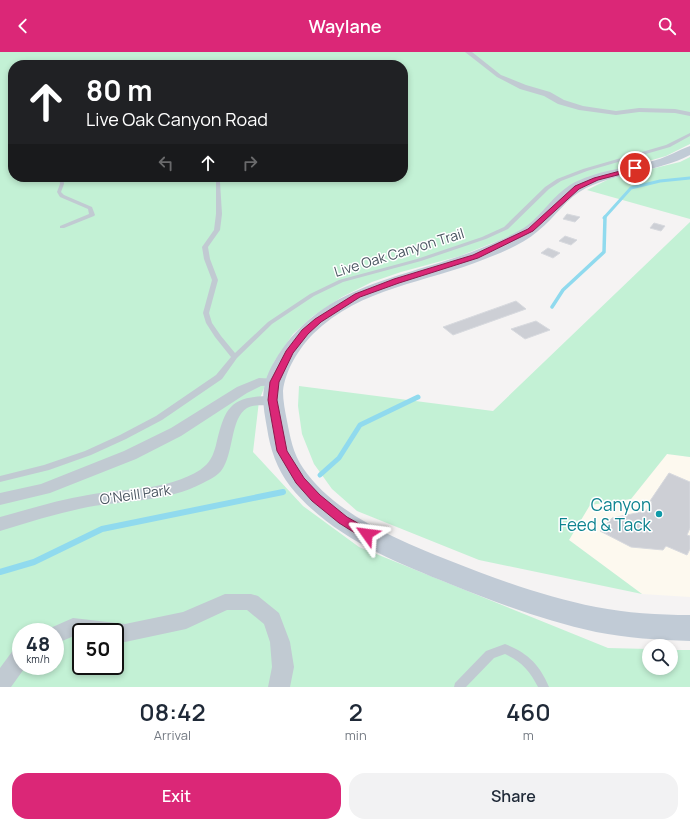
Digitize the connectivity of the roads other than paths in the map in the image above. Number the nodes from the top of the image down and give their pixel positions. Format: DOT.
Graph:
graph roads {
  1 [pos="468,52"];
  2 [pos="690,114"];
  3 [pos="690,134"];
  4 [pos="690,150"];
  5 [pos="62,182"];
  6 [pos="218,182"];
  7 [pos="62,227"];
  8 [pos="235,357"];
  9 [pos="274,382"];
  10 [pos="273,406"];
  11 [pos="215,407"];
  12 [pos="232,416"];
  13 [pos="0,479"];
  14 [pos="0,499"];
  15 [pos="0,524"];
  16 [pos="690,628"];
  17 [pos="124,634"];
  18 [pos="12,668"];
  19 [pos="0,685"];
  20 [pos="279,687"];
  21 [pos="458,687"];
  22 [pos="544,687"];
  1 -- 2 [label="street"];
  3 -- 8 [label="lane, Live Oak Canyon Trail"];
  4 -- 9 [label="main road"];
  5 -- 7 [label="lane"];
  6 -- 8 [label="lane"];
  8 -- 13 [label="lane, Live Oak Canyon Trail"];
  9 -- 10 [label="main road"];
  9 -- 11 [label="street"];
  10 -- 12 [label="street"];
  10 -- 16 [label="main road"];
  11 -- 12 [label="street"];
  11 -- 14 [label="street"];
  12 -- 15 [label="street, O'Neill Park"];
  17 -- 20 [label="street"];
  18 -- 19 [label="street"];
  21 -- 22 [label="lane"];
}
